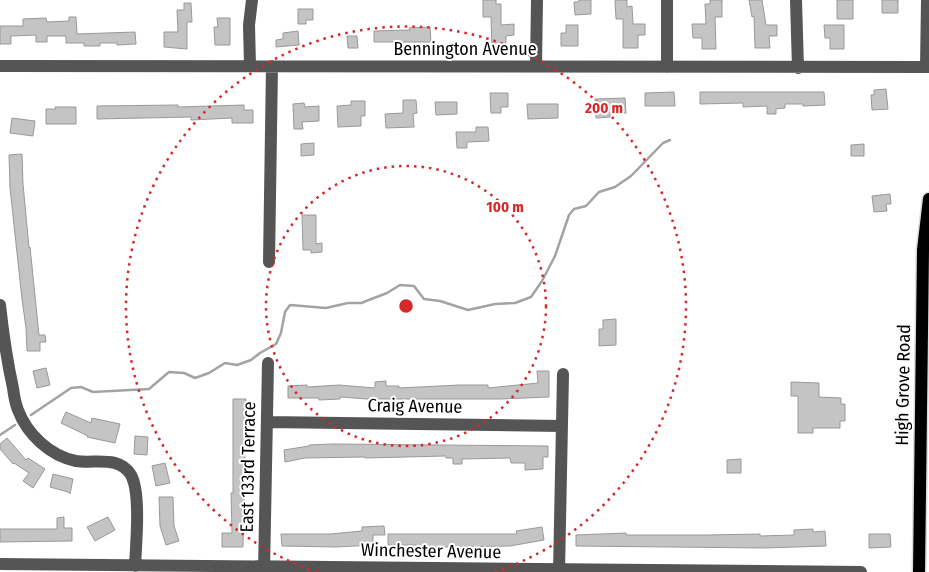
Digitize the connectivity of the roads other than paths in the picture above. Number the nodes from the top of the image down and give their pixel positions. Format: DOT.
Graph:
graph roads {
  1 [pos="252,0"];
  2 [pos="537,0"];
  3 [pos="667,0"];
  4 [pos="796,0"];
  5 [pos="927,0"];
  6 [pos="0,66"];
  7 [pos="250,66"];
  8 [pos="272,66"];
  9 [pos="536,66"];
  10 [pos="667,67"];
  11 [pos="927,67"];
  12 [pos="798,68"];
  13 [pos="929,199"];
  14 [pos="269,262"];
  15 [pos="0,305"];
  16 [pos="3,361"];
  17 [pos="268,363"];
  18 [pos="563,374"];
  19 [pos="267,422"];
  20 [pos="562,426"];
  21 [pos="0,564"];
  22 [pos="135,566"];
  23 [pos="264,569"];
  24 [pos="559,571"];
  25 [pos="861,572"];
  26 [pos="919,572"];
  1 -- 7 [label="street"];
  2 -- 9 [label="street"];
  3 -- 10 [label="street"];
  4 -- 12 [label="street"];
  5 -- 11 [label="street"];
  6 -- 7 [label="street, Bennington Avenue"];
  7 -- 8 [label="street, Bennington Avenue"];
  8 -- 9 [label="street, Bennington Avenue"];
  8 -- 14 [label="street"];
  9 -- 10 [label="street, Bennington Avenue"];
  10 -- 12 [label="street, Bennington Avenue"];
  11 -- 12 [label="street, Bennington Avenue"];
  13 -- 26 [label="main road, High Grove Road"];
  15 -- 16 [label="street"];
  16 -- 22 [label="street"];
  17 -- 19 [label="street, East 133rd Terrace"];
  18 -- 20 [label="street"];
  19 -- 20 [label="street, Craig Avenue"];
  19 -- 23 [label="street, East 133rd Terrace"];
  20 -- 24 [label="street"];
  21 -- 22 [label="street, Winchester Avenue"];
  22 -- 23 [label="street, Winchester Avenue"];
  23 -- 24 [label="street, Winchester Avenue"];
  24 -- 25 [label="street, Winchester Avenue"];
}
